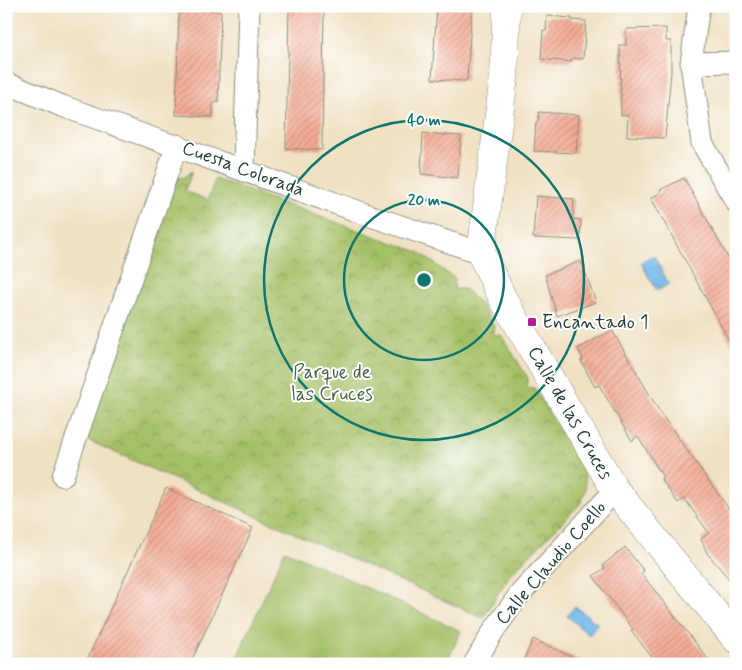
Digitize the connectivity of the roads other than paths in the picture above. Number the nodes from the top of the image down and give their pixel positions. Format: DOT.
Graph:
graph roads {
  1 [pos="249,6"];
  2 [pos="507,6"];
  3 [pos="700,6"];
  4 [pos="736,62"];
  5 [pos="692,63"];
  6 [pos="6,83"];
  7 [pos="177,145"];
  8 [pos="244,169"];
  9 [pos="736,202"];
  10 [pos="481,252"];
  11 [pos="63,476"];
  12 [pos="615,490"];
  13 [pos="736,639"];
  14 [pos="474,664"];
  1 -- 8 [label="street"];
  2 -- 10 [label="street"];
  3 -- 5 [label="street"];
  4 -- 5 [label="street"];
  5 -- 9 [label="street"];
  6 -- 7 [label="street, Cuesta Colorada"];
  7 -- 8 [label="street, Cuesta Colorada"];
  7 -- 11 [label="street"];
  8 -- 10 [label="street, Cuesta Colorada"];
  10 -- 12 [label="street, Calle de las Cruces"];
  12 -- 13 [label="street, Calle de las Cruces"];
  12 -- 14 [label="street, Calle Claudio Coello"];
}
